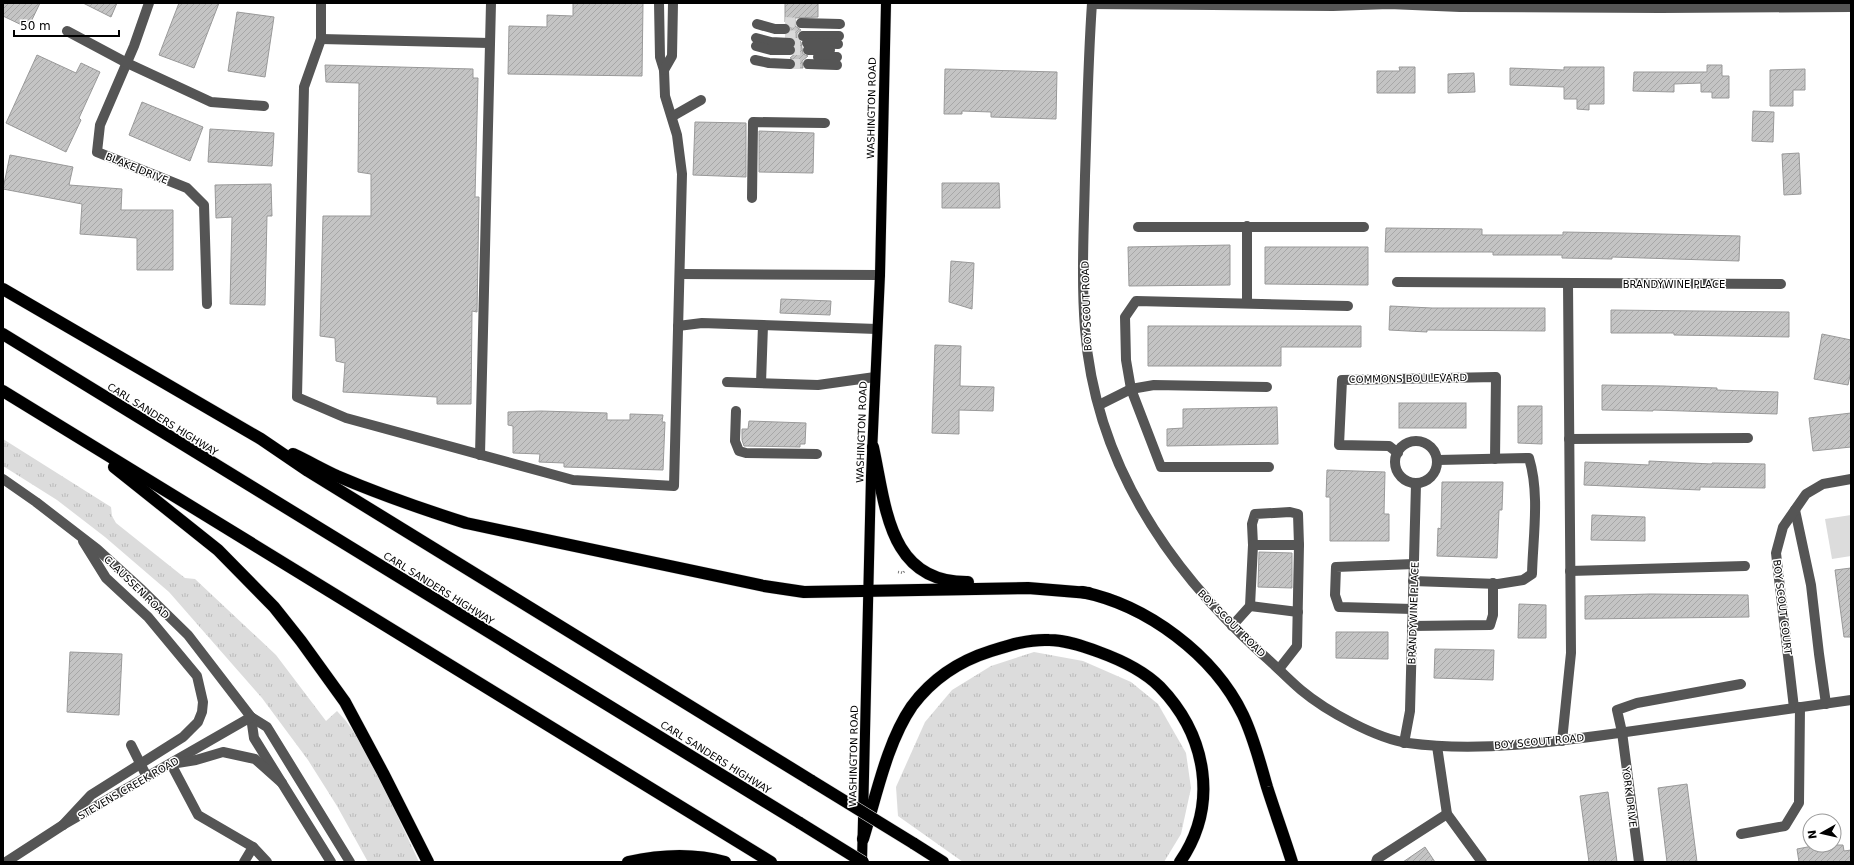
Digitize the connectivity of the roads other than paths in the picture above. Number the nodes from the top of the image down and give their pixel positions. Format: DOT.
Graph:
graph roads {
  1 [pos="149,3"];
  2 [pos="321,3"];
  3 [pos="491,3"];
  4 [pos="659,3"];
  5 [pos="673,3"];
  6 [pos="886,3"];
  7 [pos="1092,4"];
  8 [pos="1851,7"];
  9 [pos="67,31"];
  10 [pos="756,38"];
  11 [pos="321,39"];
  12 [pos="788,43"];
  13 [pos="805,43"];
  14 [pos="490,44"];
  15 [pos="838,44"];
  16 [pos="127,63"];
  17 [pos="664,70"];
  18 [pos="701,100"];
  19 [pos="264,106"];
  20 [pos="673,116"];
  21 [pos="825,123"];
  22 [pos="752,198"];
  23 [pos="1247,226"];
  24 [pos="1138,227"];
  25 [pos="1364,227"];
  26 [pos="680,274"];
  27 [pos="880,275"];
  28 [pos="1397,282"];
  29 [pos="1568,283"];
  30 [pos="1780,284"];
  31 [pos="3,289"];
  32 [pos="1247,303"];
  33 [pos="207,304"];
  34 [pos="1348,306"];
  35 [pos="763,325"];
  36 [pos="678,326"];
  37 [pos="877,329"];
  38 [pos="3,334"];
  39 [pos="875,377"];
  40 [pos="727,382"];
  41 [pos="761,383"];
  42 [pos="1267,387"];
  43 [pos="1131,389"];
  44 [pos="3,391"];
  45 [pos="1099,405"];
  46 [pos="736,411"];
  47 [pos="62,427"];
  48 [pos="1569,438"];
  49 [pos="1748,438"];
  50 [pos="261,439"];
  51 [pos="873,447"];
  52 [pos="1398,453"];
  53 [pos="817,454"];
  54 [pos="480,455"];
  55 [pos="1495,458"];
  56 [pos="1438,460"];
  57 [pos="1269,466"];
  58 [pos="3,479"];
  59 [pos="1851,479"];
  60 [pos="1416,484"];
  61 [pos="1795,510"];
  62 [pos="78,535"];
  63 [pos="1253,545"];
  64 [pos="1299,545"];
  65 [pos="1414,564"];
  66 [pos="1745,566"];
  67 [pos="1570,571"];
  68 [pos="1414,580"];
  69 [pos="1493,583"];
  70 [pos="869,591"];
  71 [pos="1089,593"];
  72 [pos="1250,606"];
  73 [pos="1413,609"];
  74 [pos="1298,612"];
  75 [pos="1232,626"];
  76 [pos="1412,626"];
  77 [pos="1280,669"];
  78 [pos="1741,684"];
  79 [pos="1851,700"];
  80 [pos="1826,704"];
  81 [pos="1797,708"];
  82 [pos="251,717"];
  83 [pos="1622,732"];
  84 [pos="1562,741"];
  85 [pos="1404,743"];
  86 [pos="131,745"];
  87 [pos="1437,746"];
  88 [pos="140,763"];
  89 [pos="171,764"];
  90 [pos="147,777"];
  91 [pos="282,783"];
  92 [pos="1447,814"];
  93 [pos="63,825"];
  94 [pos="1742,834"];
  95 [pos="863,839"];
  96 [pos="253,847"];
  97 [pos="6,862"];
  98 [pos="244,862"];
  99 [pos="267,862"];
  100 [pos="331,862"];
  101 [pos="350,862"];
  102 [pos="428,862"];
  103 [pos="628,862"];
  104 [pos="725,862"];
  105 [pos="771,862"];
  106 [pos="863,862"];
  107 [pos="942,862"];
  108 [pos="1180,862"];
  109 [pos="1292,862"];
  110 [pos="1376,862"];
  111 [pos="1482,862"];
  112 [pos="1639,862"];
  1 -- 16 [label="street, BLAKE DRIVE"];
  2 -- 11 [label="street"];
  3 -- 14 [label="street"];
  4 -- 17 [label="street"];
  5 -- 17 [label="street"];
  6 -- 27 [label="main road, WASHINGTON ROAD"];
  7 -- 8 [label="street"];
  7 -- 45 [label="street, BOY SCOUT ROAD"];
  9 -- 16 [label="street"];
  10 -- 12 [label="street"];
  10 -- 12 [label="street"];
  10 -- 12 [label="street"];
  11 -- 14 [label="street"];
  11 -- 54 [label="street"];
  13 -- 15 [label="street"];
  13 -- 15 [label="street"];
  13 -- 15 [label="street"];
  14 -- 54 [label="street"];
  16 -- 19 [label="street"];
  16 -- 33 [label="street, BLAKE DRIVE"];
  17 -- 20 [label="street"];
  18 -- 20 [label="street"];
  20 -- 26 [label="street"];
  21 -- 22 [label="street"];
  23 -- 24 [label="street"];
  23 -- 25 [label="street"];
  23 -- 32 [label="street"];
  26 -- 27 [label="street"];
  26 -- 36 [label="street"];
  27 -- 37 [label="main road, WASHINGTON ROAD"];
  28 -- 29 [label="street, BRANDYWINE PLACE"];
  29 -- 30 [label="street, BRANDYWINE PLACE"];
  29 -- 48 [label="street"];
  31 -- 50 [label="highway"];
  32 -- 34 [label="street"];
  32 -- 43 [label="street"];
  35 -- 36 [label="street"];
  35 -- 37 [label="street"];
  35 -- 41 [label="street"];
  36 -- 54 [label="street"];
  37 -- 39 [label="main road, WASHINGTON ROAD"];
  38 -- 106 [label="highway, CARL SANDERS HIGHWAY, bridge"];
  39 -- 41 [label="street"];
  39 -- 51 [label="main road, WASHINGTON ROAD"];
  40 -- 41 [label="street"];
  42 -- 43 [label="street"];
  43 -- 45 [label="street"];
  43 -- 57 [label="street"];
  44 -- 47 [label="highway"];
  45 -- 75 [label="street, BOY SCOUT ROAD"];
  46 -- 53 [label="street"];
  47 -- 102 [label="highway"];
  47 -- 105 [label="highway"];
  48 -- 49 [label="street"];
  48 -- 67 [label="street"];
  50 -- 70 [label="highway"];
  50 -- 107 [label="highway, bridge"];
  51 -- 70 [label="main road, WASHINGTON ROAD"];
  51 -- 71 [label="highway"];
  52 -- 55 [label="street, COMMONS BOULEVARD"];
  52 -- 56 [label="street"];
  52 -- 60 [label="street"];
  55 -- 56 [label="street"];
  55 -- 69 [label="street"];
  56 -- 60 [label="street"];
  58 -- 62 [label="street, CLAUSSEN ROAD"];
  59 -- 61 [label="street, BOY SCOUT COURT"];
  60 -- 65 [label="street, BRANDYWINE PLACE"];
  61 -- 80 [label="street"];
  61 -- 81 [label="street, BOY SCOUT COURT"];
  62 -- 82 [label="street, CLAUSSEN ROAD"];
  62 -- 88 [label="street"];
  63 -- 64 [label="street"];
  63 -- 64 [label="street"];
  63 -- 72 [label="street"];
  64 -- 74 [label="street"];
  65 -- 68 [label="street, BRANDYWINE PLACE"];
  65 -- 73 [label="street"];
  66 -- 67 [label="street"];
  67 -- 84 [label="street"];
  68 -- 69 [label="street"];
  68 -- 73 [label="street, BRANDYWINE PLACE"];
  69 -- 76 [label="street"];
  70 -- 71 [label="highway"];
  70 -- 95 [label="main road, WASHINGTON ROAD"];
  71 -- 109 [label="highway"];
  72 -- 74 [label="street"];
  72 -- 75 [label="street"];
  73 -- 76 [label="street, BRANDYWINE PLACE"];
  74 -- 77 [label="street"];
  75 -- 77 [label="street, BOY SCOUT ROAD"];
  76 -- 85 [label="street, BRANDYWINE PLACE"];
  77 -- 85 [label="street, BOY SCOUT ROAD"];
  78 -- 83 [label="street"];
  79 -- 80 [label="street, BOY SCOUT ROAD"];
  80 -- 81 [label="street, BOY SCOUT ROAD"];
  81 -- 83 [label="street, BOY SCOUT ROAD"];
  81 -- 94 [label="street, BOY SCOUT COURT"];
  82 -- 89 [label="street, STEVENS CREEK ROAD"];
  82 -- 91 [label="street, CLAUSSEN ROAD"];
  82 -- 101 [label="street, CLAUSSEN ROAD"];
  83 -- 84 [label="street, BOY SCOUT ROAD"];
  83 -- 112 [label="street, YORK DRIVE"];
  84 -- 87 [label="street, BOY SCOUT ROAD"];
  85 -- 87 [label="street, BOY SCOUT ROAD"];
  86 -- 88 [label="street"];
  87 -- 92 [label="street"];
  88 -- 90 [label="street"];
  88 -- 93 [label="street"];
  89 -- 90 [label="street, STEVENS CREEK ROAD"];
  89 -- 91 [label="street"];
  89 -- 96 [label="street"];
  90 -- 93 [label="street, STEVENS CREEK ROAD"];
  91 -- 100 [label="street, CLAUSSEN ROAD"];
  92 -- 110 [label="street"];
  92 -- 111 [label="street"];
  93 -- 97 [label="street, STEVENS CREEK ROAD"];
  95 -- 106 [label="main road, WASHINGTON ROAD"];
  95 -- 108 [label="highway"];
  96 -- 98 [label="street"];
  96 -- 99 [label="street"];
  103 -- 104 [label="highway"];
}
